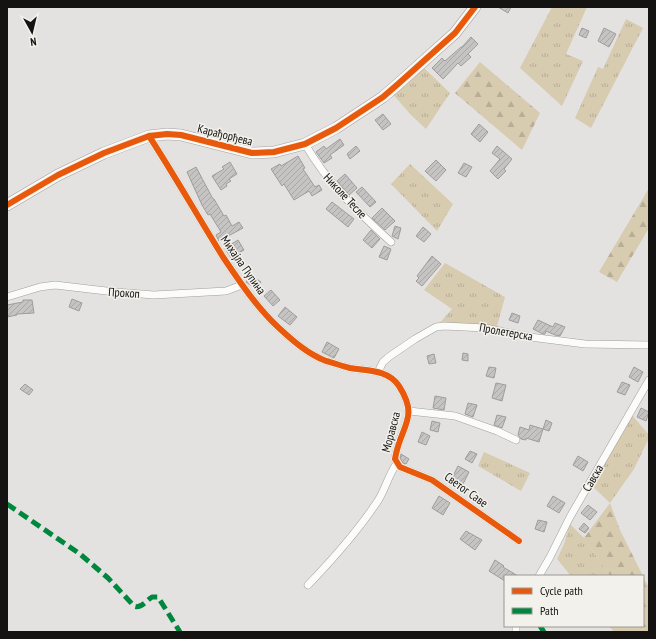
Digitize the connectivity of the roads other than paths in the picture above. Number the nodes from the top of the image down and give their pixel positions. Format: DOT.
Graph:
graph roads {
  1 [pos="475,7"];
  2 [pos="149,136"];
  3 [pos="305,144"];
  4 [pos="7,205"];
  5 [pos="392,242"];
  6 [pos="242,285"];
  7 [pos="7,297"];
  8 [pos="649,345"];
  9 [pos="378,372"];
  10 [pos="649,380"];
  11 [pos="409,411"];
  12 [pos="516,440"];
  13 [pos="397,463"];
  14 [pos="519,541"];
  15 [pos="540,575"];
  16 [pos="308,585"];
  1 -- 3 [label="street, Карађорђева"];
  2 -- 3 [label="street, Карађорђева"];
  2 -- 4 [label="street, Карађорђева"];
  2 -- 6 [label="street, Михајла Пупина"];
  3 -- 5 [label="street, Николе Тесле"];
  6 -- 7 [label="street, Прокоп"];
  6 -- 9 [label="street, Михајла Пупина"];
  8 -- 9 [label="street, Пролетерска"];
  9 -- 11 [label="street, Моравска"];
  10 -- 15 [label="street, Савска"];
  11 -- 12 [label="street"];
  11 -- 13 [label="street, Моравска"];
  13 -- 14 [label="street, Светог Саве"];
  13 -- 16 [label="street, Моравска"];
}
